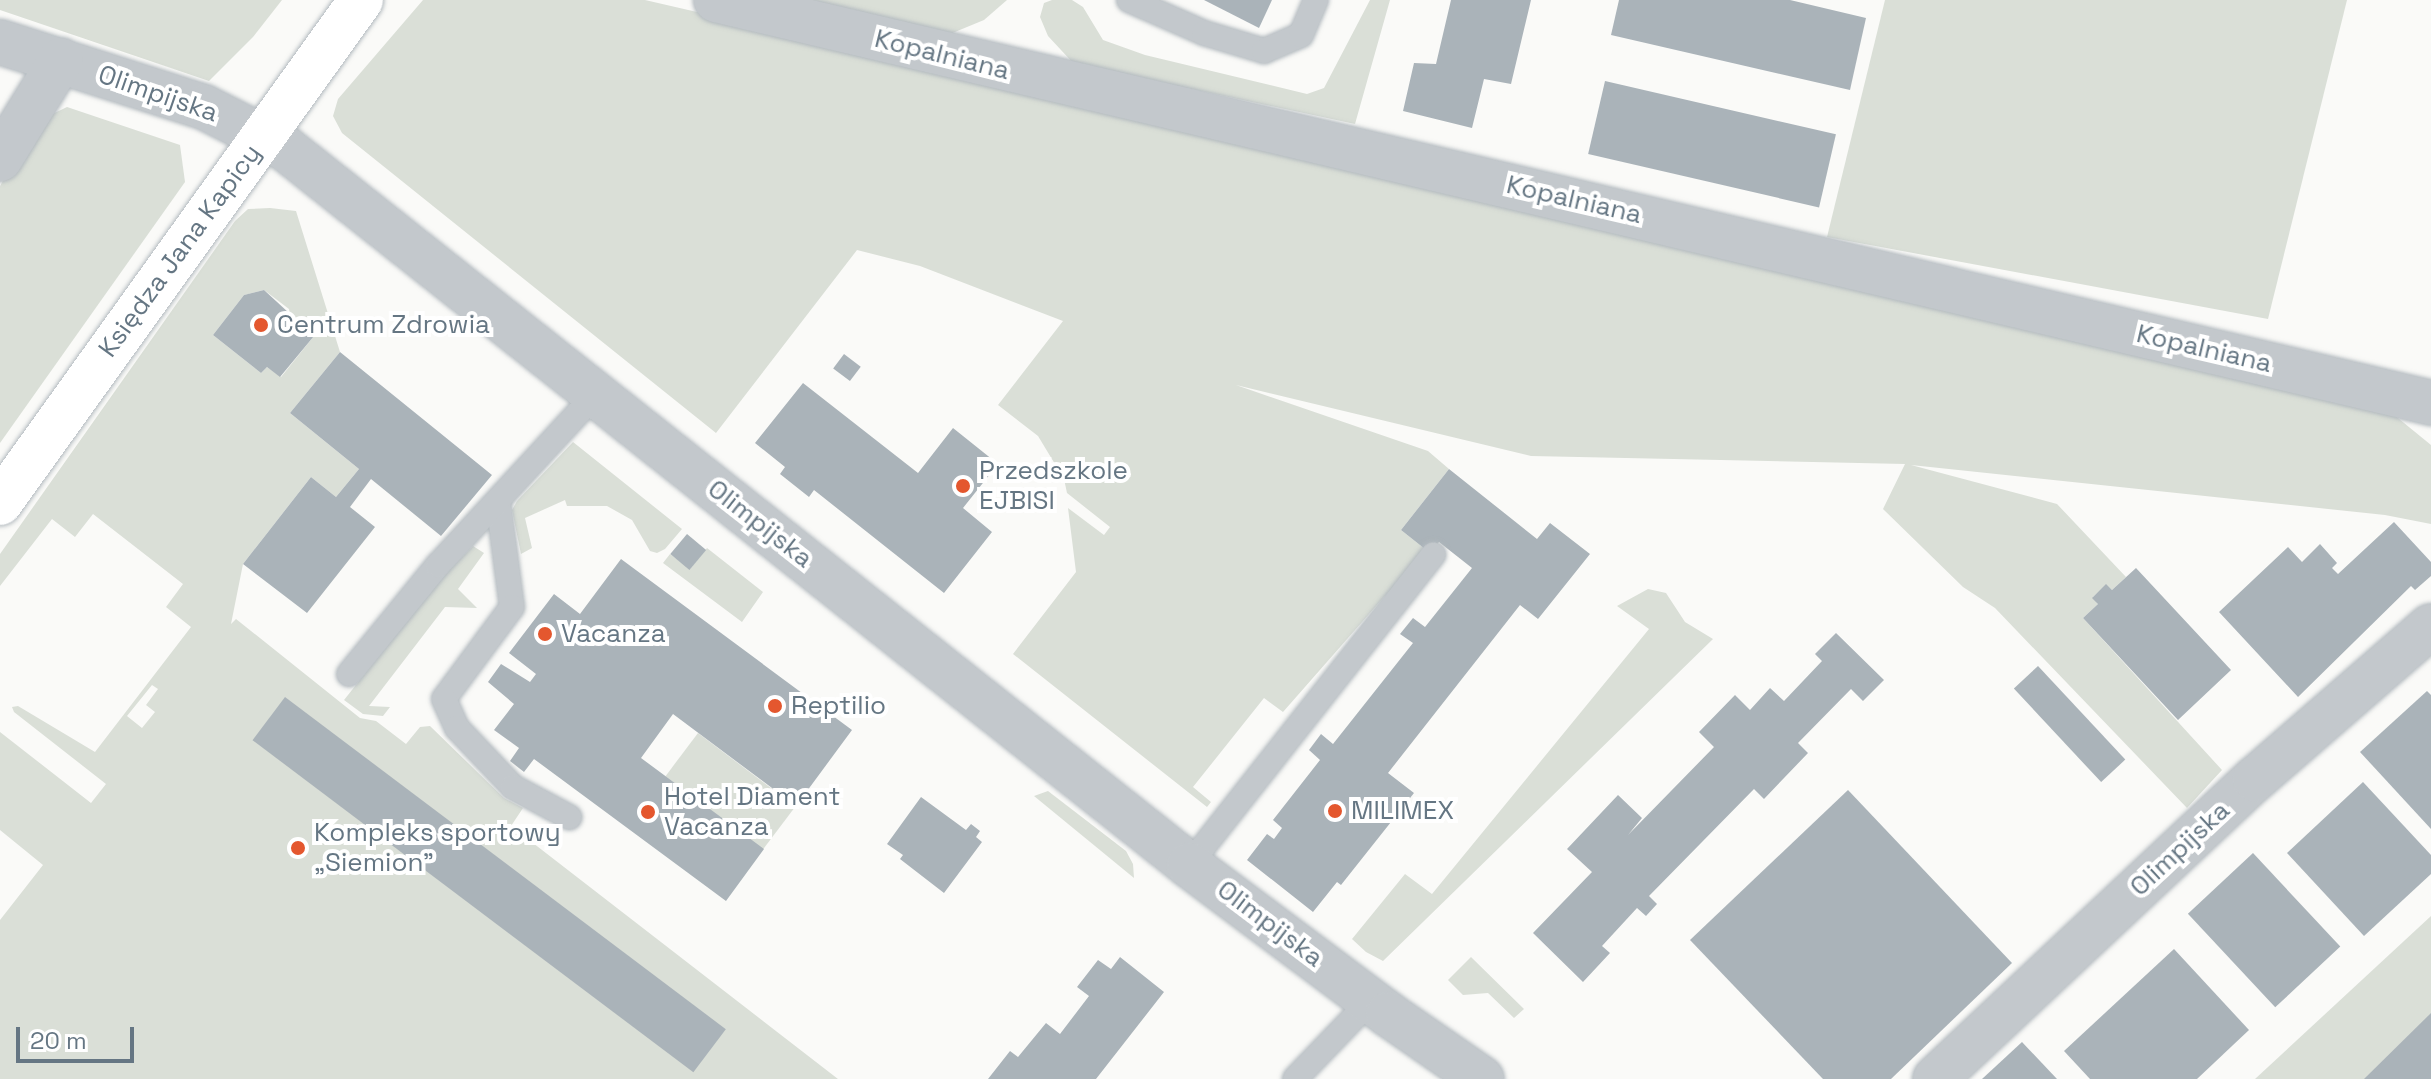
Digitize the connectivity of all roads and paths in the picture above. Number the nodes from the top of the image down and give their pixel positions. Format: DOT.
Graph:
graph roads {
  1 [pos="361,0"];
  2 [pos="716,0"];
  3 [pos="1129,0"];
  4 [pos="1316,0"];
  5 [pos="0,42"];
  6 [pos="61,60"];
  7 [pos="263,136"];
  8 [pos="0,159"];
  9 [pos="596,394"];
  10 [pos="2431,403"];
  11 [pos="498,501"];
  12 [pos="0,503"];
  13 [pos="1433,555"];
  14 [pos="2431,626"];
  15 [pos="349,674"];
  16 [pos="569,817"];
  17 [pos="1189,865"];
  18 [pos="1370,1001"];
  19 [pos="1295,1079"];
  20 [pos="1482,1079"];
  21 [pos="1935,1079"];
  1 -- 7 [label="street, Księdza Jana Kapicy"];
  2 -- 10 [label="street, Kopalniana"];
  3 -- 4 [label="lane"];
  5 -- 6 [label="street, Olimpijska"];
  6 -- 7 [label="street, Olimpijska"];
  6 -- 8 [label="street"];
  7 -- 9 [label="street, Olimpijska"];
  7 -- 12 [label="street, Księdza Jana Kapicy"];
  9 -- 11 [label="lane"];
  9 -- 17 [label="street, Olimpijska"];
  11 -- 15 [label="lane"];
  11 -- 16 [label="lane"];
  13 -- 17 [label="lane"];
  14 -- 21 [label="street, Olimpijska"];
  17 -- 18 [label="street, Olimpijska"];
  18 -- 19 [label="lane"];
  18 -- 20 [label="street, Olimpijska"];
}
